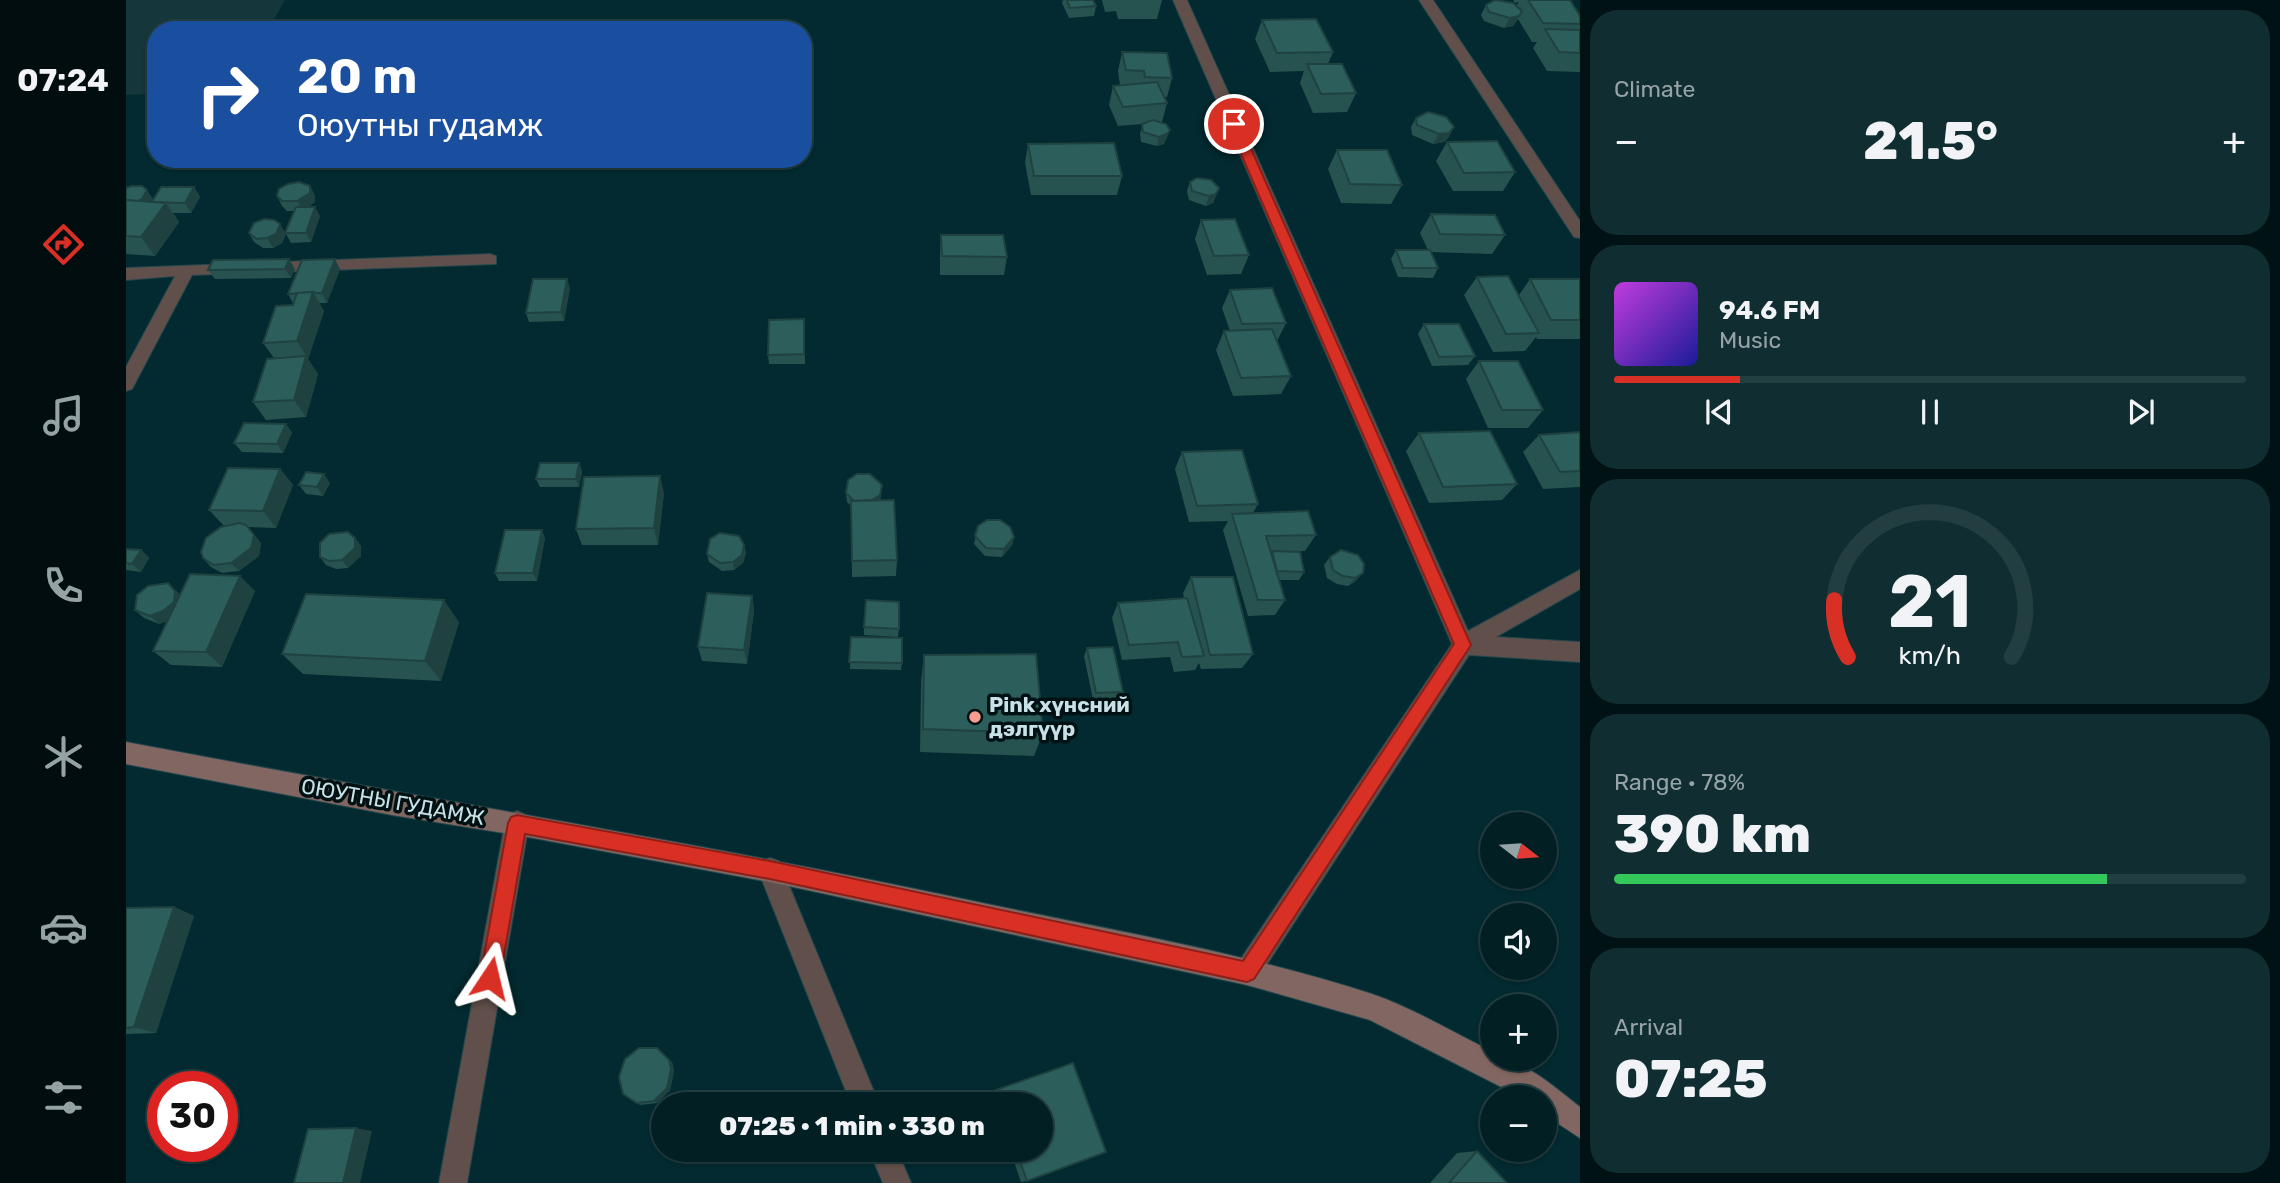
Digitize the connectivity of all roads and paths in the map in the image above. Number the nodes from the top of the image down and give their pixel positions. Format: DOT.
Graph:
graph roads {
  1 [pos="1180,0"];
  2 [pos="1426,0"];
  3 [pos="1580,233"];
  4 [pos="491,260"];
  5 [pos="187,270"];
  6 [pos="126,274"];
  7 [pos="126,384"];
  8 [pos="1580,579"];
  9 [pos="1462,645"];
  10 [pos="1580,652"];
  11 [pos="126,752"];
  12 [pos="517,823"];
  13 [pos="770,870"];
  14 [pos="1247,972"];
  15 [pos="1527,1085"];
  16 [pos="860,1092"];
  17 [pos="1557,1107"];
  18 [pos="1580,1124"];
  19 [pos="888,1162"];
  20 [pos="453,1183"];
  21 [pos="897,1183"];
  1 -- 9 [label="street"];
  2 -- 3 [label="street"];
  4 -- 5 [label="street"];
  5 -- 6 [label="street"];
  5 -- 7 [label="street"];
  8 -- 9 [label="street"];
  9 -- 10 [label="street"];
  9 -- 14 [label="street"];
  11 -- 12 [label="street, ОЮУТНЫ ГУДАМЖ"];
  12 -- 13 [label="street, ОЮУТНЫ ГУДАМЖ"];
  12 -- 20 [label="street"];
  13 -- 14 [label="street, ОЮУТНЫ ГУДАМЖ"];
  13 -- 16 [label="street"];
  14 -- 15 [label="street, ОЮУТНЫ ГУДАМЖ"];
  17 -- 18 [label="street, ОЮУТНЫ ГУДАМЖ"];
  19 -- 21 [label="street"];
}
